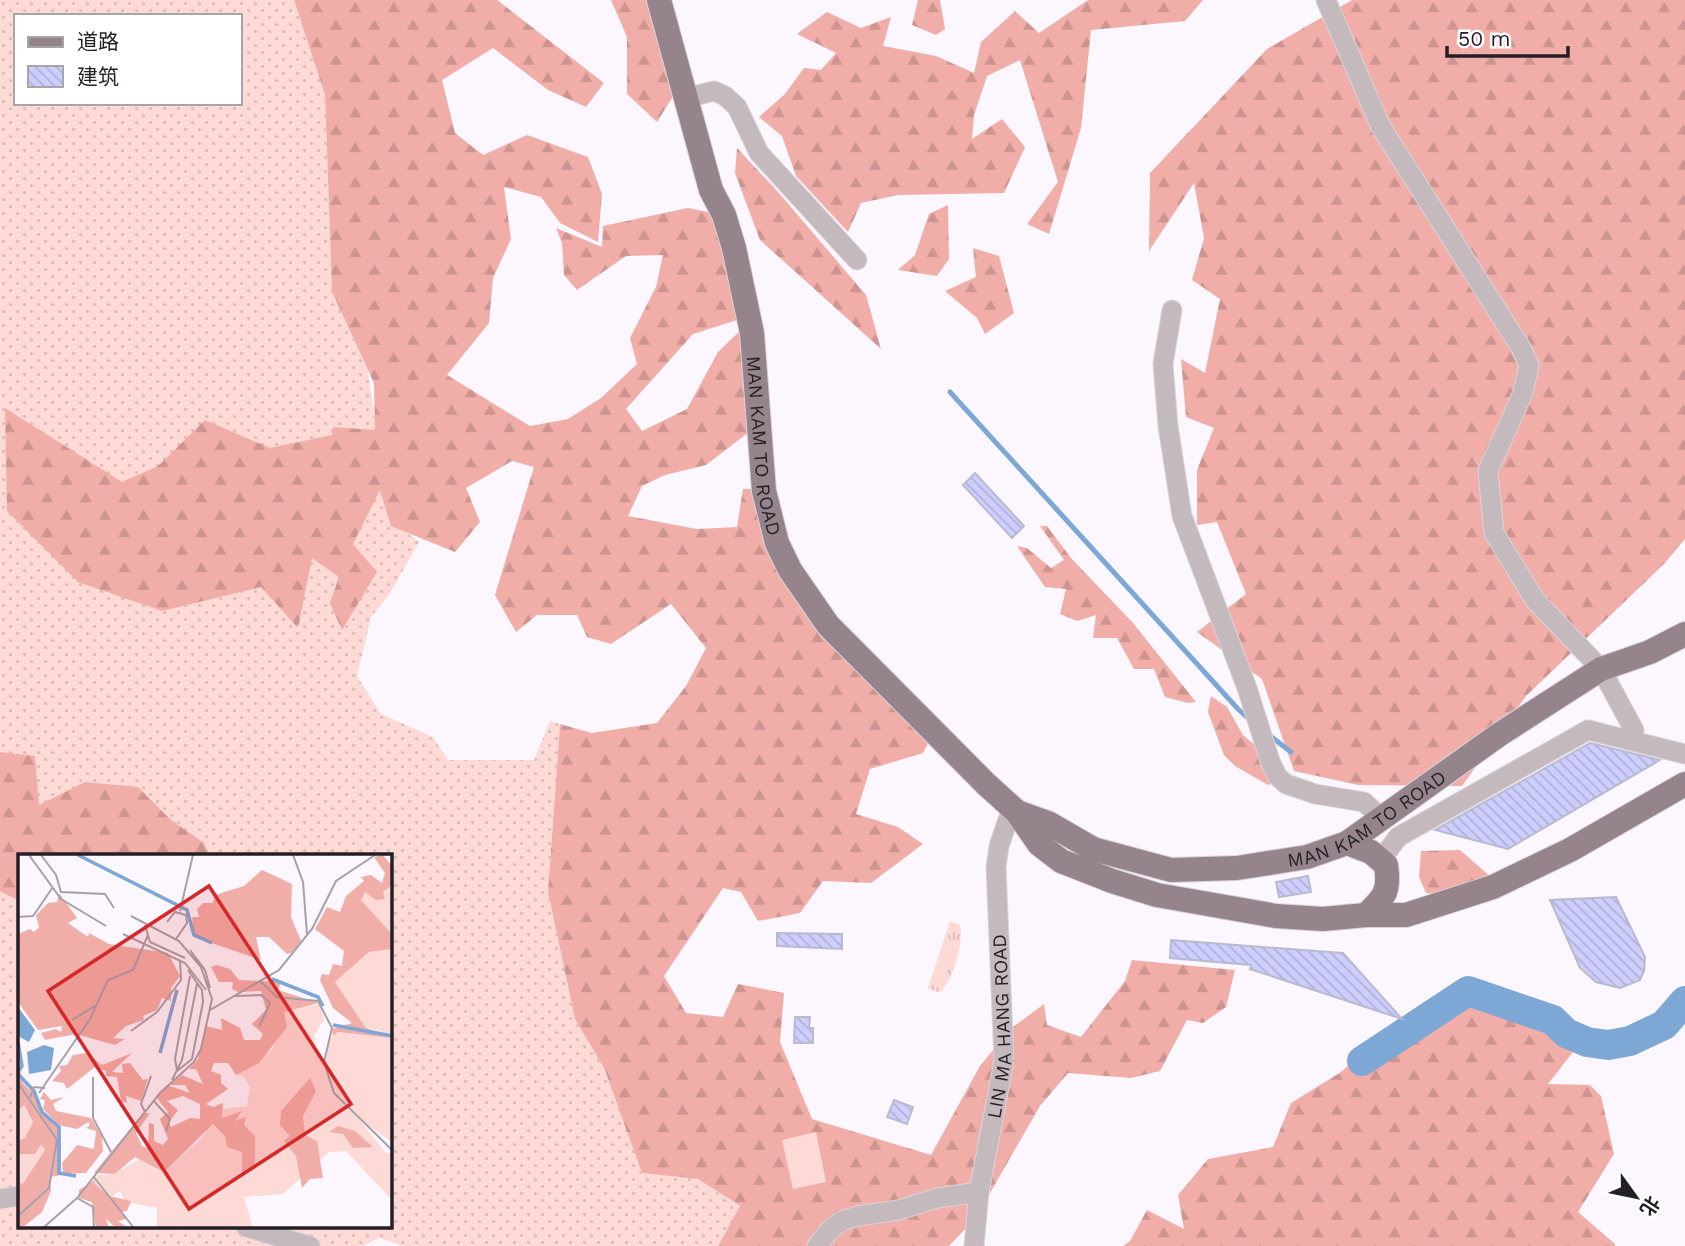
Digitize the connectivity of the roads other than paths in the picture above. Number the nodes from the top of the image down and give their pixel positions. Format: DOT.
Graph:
graph roads {
  1 [pos="659,0"];
  2 [pos="1326,0"];
  3 [pos="686,98"];
  4 [pos="857,260"];
  5 [pos="1172,310"];
  6 [pos="1685,634"];
  7 [pos="1601,669"];
  8 [pos="1631,741"];
  9 [pos="1685,754"];
  10 [pos="1685,784"];
  11 [pos="1015,810"];
  12 [pos="1375,823"];
  13 [pos="1347,843"];
  14 [pos="1381,860"];
  15 [pos="1366,915"];
  16 [pos="979,1192"];
  17 [pos="18,1196"];
  18 [pos="0,1199"];
  19 [pos="249,1228"];
  20 [pos="310,1246"];
  21 [pos="817,1246"];
  22 [pos="974,1246"];
  1 -- 3 [label="main road, MAN KAM TO ROAD"];
  2 -- 7 [label="street"];
  3 -- 4 [label="street"];
  3 -- 11 [label="main road, MAN KAM TO ROAD"];
  5 -- 12 [label="street"];
  6 -- 7 [label="main road, MAN KAM TO ROAD"];
  7 -- 8 [label="street"];
  7 -- 12 [label="main road, MAN KAM TO ROAD"];
  8 -- 9 [label="street"];
  8 -- 14 [label="street"];
  10 -- 15 [label="main road, MAN KAM TO ROAD"];
  11 -- 13 [label="main road, MAN KAM TO ROAD"];
  11 -- 15 [label="main road, MAN KAM TO ROAD"];
  11 -- 16 [label="street, LIN MA HANG ROAD"];
  12 -- 13 [label="main road, MAN KAM TO ROAD"];
  13 -- 14 [label="main road"];
  14 -- 15 [label="main road"];
  16 -- 21 [label="street"];
  16 -- 22 [label="street, LIN MA HANG ROAD"];
  17 -- 18 [label="street"];
  19 -- 20 [label="street"];
}
